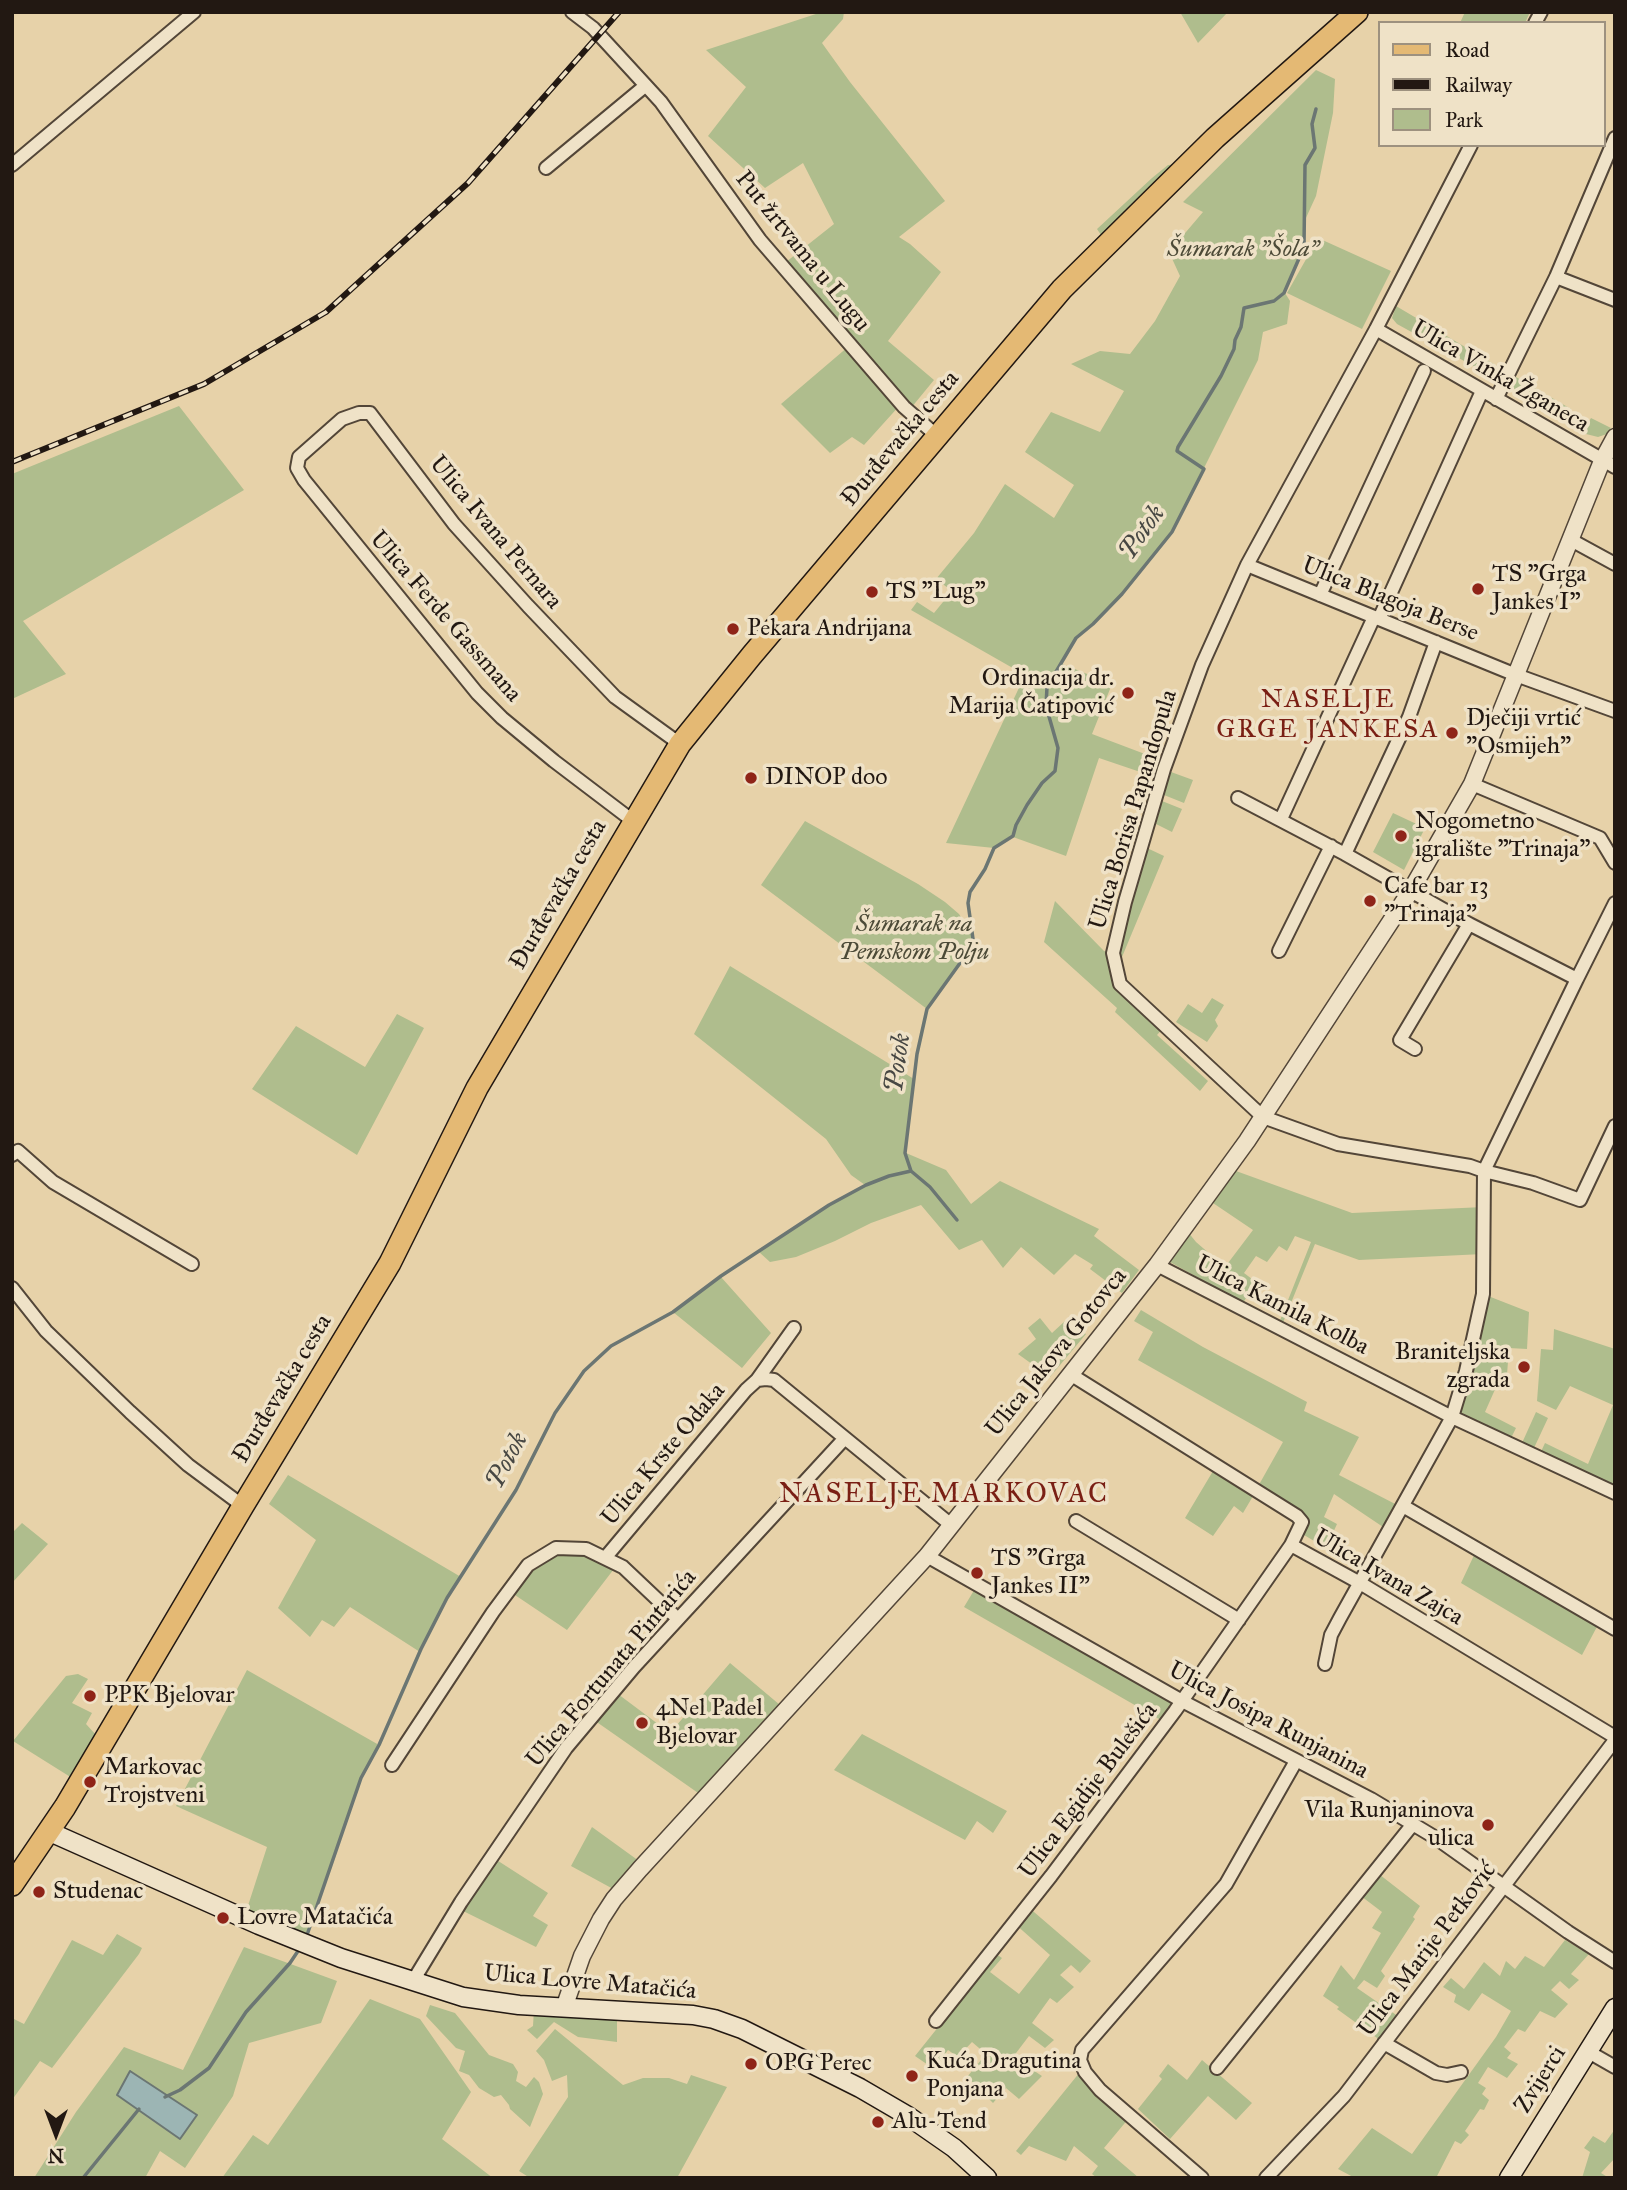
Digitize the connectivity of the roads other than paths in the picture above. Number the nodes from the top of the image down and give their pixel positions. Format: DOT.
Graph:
graph roads {
  1 [pos="194,12"];
  2 [pos="572,12"];
  3 [pos="1357,12"];
  4 [pos="645,86"];
  5 [pos="1615,138"];
  6 [pos="1470,147"];
  7 [pos="12,165"];
  8 [pos="547,168"];
  9 [pos="1556,277"];
  10 [pos="1615,300"];
  11 [pos="1376,329"];
  12 [pos="1424,371"];
  13 [pos="1482,391"];
  14 [pos="1496,399"];
  15 [pos="937,436"];
  16 [pos="1615,437"];
  17 [pos="1608,464"];
  18 [pos="304,480"];
  19 [pos="1571,540"];
  20 [pos="1615,564"];
  21 [pos="1247,565"];
  22 [pos="1320,595"];
  23 [pos="1377,618"];
  24 [pos="1436,642"];
  25 [pos="1516,675"];
  26 [pos="1615,711"];
  27 [pos="680,744"];
  28 [pos="1472,784"];
  29 [pos="1238,798"];
  30 [pos="1281,819"];
  31 [pos="633,821"];
  32 [pos="1331,846"];
  33 [pos="1345,854"];
  34 [pos="1615,863"];
  35 [pos="1410,892"];
  36 [pos="1615,903"];
  37 [pos="1469,923"];
  38 [pos="1279,951"];
  39 [pos="1577,979"];
  40 [pos="1415,1049"];
  41 [pos="1263,1117"];
  42 [pos="1615,1126"];
  43 [pos="12,1155"];
  44 [pos="1485,1171"];
  45 [pos="192,1264"];
  46 [pos="1157,1265"];
  47 [pos="12,1288"];
  48 [pos="794,1328"];
  49 [pos="1070,1374"];
  50 [pos="757,1380"];
  51 [pos="1452,1417"];
  52 [pos="845,1438"];
  53 [pos="1615,1493"];
  54 [pos="243,1506"];
  55 [pos="1403,1506"];
  56 [pos="1076,1521"];
  57 [pos="950,1524"];
  58 [pos="1291,1545"];
  59 [pos="927,1556"];
  60 [pos="605,1558"];
  61 [pos="1360,1583"];
  62 [pos="678,1619"];
  63 [pos="1239,1620"];
  64 [pos="1615,1629"];
  65 [pos="1325,1664"];
  66 [pos="1182,1701"];
  67 [pos="1615,1739"];
  68 [pos="1296,1761"];
  69 [pos="392,1765"];
  70 [pos="1413,1824"];
  71 [pos="50,1832"];
  72 [pos="12,1885"];
  73 [pos="1504,1885"];
  74 [pos="1615,1962"];
  75 [pos="413,1981"];
  76 [pos="564,2008"];
  77 [pos="1615,2008"];
  78 [pos="936,2021"];
  79 [pos="1384,2043"];
  80 [pos="1587,2051"];
  81 [pos="1615,2067"];
  82 [pos="1217,2068"];
  83 [pos="1461,2072"];
  84 [pos="987,2178"];
  85 [pos="1202,2178"];
  86 [pos="1266,2178"];
  87 [pos="1509,2178"];
  1 -- 7 [label="street"];
  2 -- 4 [label="street, Put žrtvama u Lugu"];
  3 -- 15 [label="main road, Đurđevačka cesta"];
  4 -- 8 [label="street"];
  4 -- 15 [label="street, Put žrtvama u Lugu"];
  5 -- 9 [label="street"];
  6 -- 11 [label="street, Ulica Borisa Papandopula"];
  9 -- 10 [label="street"];
  9 -- 14 [label="street"];
  11 -- 13 [label="street, Ulica Vinka Žganeca"];
  11 -- 21 [label="street, Ulica Borisa Papandopula"];
  12 -- 22 [label="street"];
  13 -- 14 [label="street, Ulica Vinka Žganeca"];
  13 -- 23 [label="street"];
  14 -- 17 [label="street, Ulica Vinka Žganeca"];
  15 -- 27 [label="main road, Đurđevačka cesta"];
  16 -- 17 [label="street, Ulica Jakova Gotovca"];
  17 -- 19 [label="street, Ulica Jakova Gotovca"];
  18 -- 27 [label="street, Ulica Ivana Pernara"];
  18 -- 31 [label="street, Ulica Ferde Gassmana"];
  19 -- 20 [label="street"];
  19 -- 25 [label="street, Ulica Jakova Gotovca"];
  21 -- 22 [label="street, Ulica Blagoja Berse"];
  21 -- 41 [label="street, Ulica Borisa Papandopula"];
  22 -- 23 [label="street, Ulica Blagoja Berse"];
  23 -- 24 [label="street, Ulica Blagoja Berse"];
  23 -- 30 [label="street"];
  24 -- 25 [label="street, Ulica Blagoja Berse"];
  24 -- 33 [label="street"];
  25 -- 26 [label="street, Ulica Blagoja Berse"];
  25 -- 28 [label="street, Ulica Jakova Gotovca"];
  27 -- 31 [label="main road, Đurđevačka cesta"];
  28 -- 34 [label="street"];
  28 -- 35 [label="street, Ulica Jakova Gotovca"];
  29 -- 30 [label="street"];
  30 -- 32 [label="street"];
  31 -- 54 [label="main road, Đurđevačka cesta"];
  32 -- 33 [label="street"];
  32 -- 38 [label="street"];
  33 -- 35 [label="street"];
  35 -- 37 [label="street"];
  35 -- 41 [label="street, Ulica Jakova Gotovca"];
  36 -- 39 [label="street"];
  37 -- 39 [label="street"];
  37 -- 40 [label="street"];
  39 -- 44 [label="street"];
  41 -- 44 [label="street"];
  41 -- 46 [label="street, Ulica Jakova Gotovca"];
  42 -- 44 [label="street"];
  43 -- 45 [label="street"];
  44 -- 51 [label="street"];
  46 -- 49 [label="street, Ulica Jakova Gotovca"];
  46 -- 51 [label="street, Ulica Kamila Kolba"];
  47 -- 54 [label="street"];
  48 -- 50 [label="street, Ulica Krste Odaka"];
  49 -- 57 [label="street, Ulica Jakova Gotovca"];
  49 -- 58 [label="street, Ulica Ivana Zajca"];
  50 -- 52 [label="street, Ulica Krste Odaka"];
  50 -- 60 [label="street, Ulica Krste Odaka"];
  51 -- 53 [label="street, Ulica Kamila Kolba"];
  51 -- 55 [label="street"];
  52 -- 57 [label="street"];
  52 -- 62 [label="street, Ulica Fortunata Pintarića"];
  54 -- 71 [label="main road, Đurđevačka cesta"];
  55 -- 61 [label="street"];
  55 -- 64 [label="street"];
  56 -- 63 [label="street"];
  57 -- 59 [label="street, Ulica Jakova Gotovca"];
  58 -- 61 [label="street, Ulica Ivana Zajca"];
  58 -- 63 [label="street, Ulica Egidije Bulešića"];
  59 -- 66 [label="street, Ulica Josipa Runjanina"];
  59 -- 76 [label="street, Ulica Jakova Gotovca"];
  60 -- 62 [label="street"];
  60 -- 69 [label="street"];
  61 -- 65 [label="street"];
  61 -- 67 [label="street, Ulica Ivana Zajca"];
  62 -- 75 [label="street, Ulica Fortunata Pintarića"];
  63 -- 66 [label="street, Ulica Egidije Bulešića"];
  66 -- 68 [label="street, Ulica Josipa Runjanina"];
  66 -- 78 [label="street, Ulica Egidije Bulešića"];
  67 -- 73 [label="street, Ulica Marije Petković"];
  68 -- 70 [label="street, Ulica Josipa Runjanina"];
  68 -- 85 [label="street"];
  70 -- 73 [label="street, Ulica Josipa Runjanina"];
  70 -- 82 [label="street"];
  71 -- 72 [label="main road, Đurđevačka cesta"];
  71 -- 75 [label="main road, Ulica Lovre Matačića"];
  73 -- 74 [label="street, Ulica Josipa Runjanina"];
  73 -- 79 [label="street, Ulica Marije Petković"];
  75 -- 76 [label="main road, Ulica Lovre Matačića"];
  76 -- 84 [label="main road, Ulica Lovre Matačića"];
  77 -- 80 [label="main road, Zvijerci"];
  79 -- 83 [label="street"];
  79 -- 86 [label="street, Ulica Marije Petković"];
  80 -- 81 [label="street"];
  80 -- 87 [label="main road, Zvijerci"];
}
